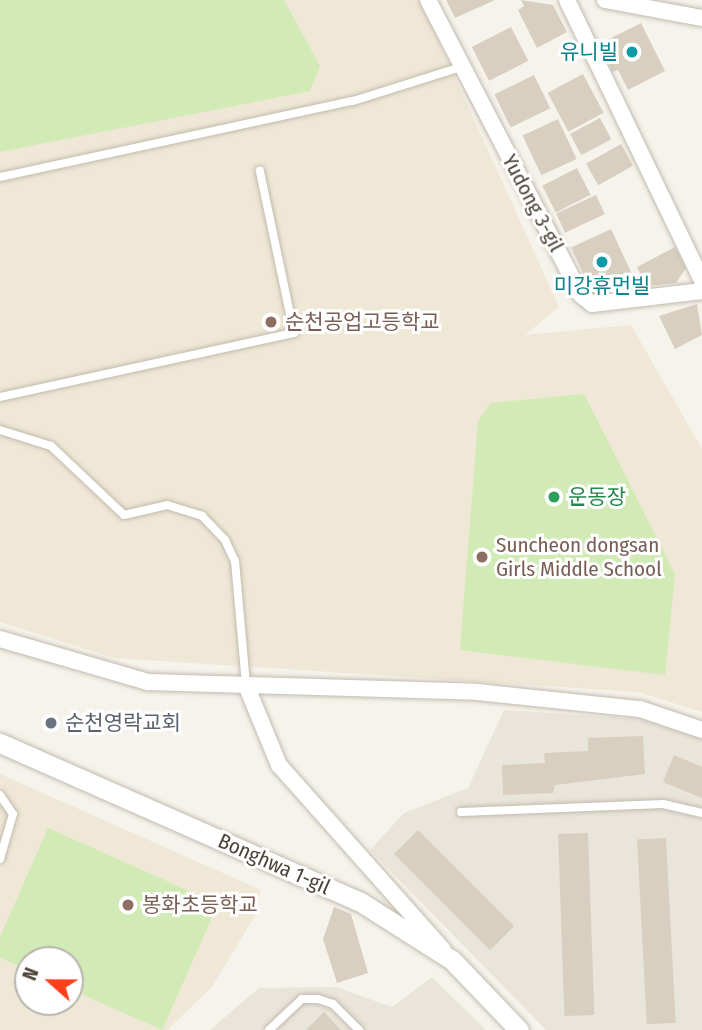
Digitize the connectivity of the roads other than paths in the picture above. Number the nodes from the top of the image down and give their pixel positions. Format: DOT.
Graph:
graph roads {
  1 [pos="428,0"];
  2 [pos="567,0"];
  3 [pos="605,0"];
  4 [pos="702,18"];
  5 [pos="461,67"];
  6 [pos="260,171"];
  7 [pos="0,177"];
  8 [pos="702,281"];
  9 [pos="702,291"];
  10 [pos="0,397"];
  11 [pos="0,430"];
  12 [pos="0,639"];
  13 [pos="246,685"];
  14 [pos="702,730"];
  15 [pos="0,743"];
  16 [pos="0,795"];
  17 [pos="461,812"];
  18 [pos="702,813"];
  19 [pos="0,859"];
  20 [pos="452,960"];
  21 [pos="269,1030"];
  22 [pos="359,1030"];
  23 [pos="519,1030"];
  1 -- 5 [label="street, Yudong 3-gil"];
  2 -- 8 [label="street"];
  3 -- 4 [label="street"];
  5 -- 7 [label="lane"];
  5 -- 9 [label="street, Yudong 3-gil"];
  6 -- 10 [label="lane"];
  11 -- 13 [label="lane"];
  12 -- 13 [label="street"];
  13 -- 14 [label="street"];
  13 -- 20 [label="street"];
  15 -- 20 [label="street, Bonghwa 1-gil"];
  16 -- 19 [label="lane"];
  17 -- 18 [label="lane"];
  20 -- 23 [label="street, Bonghwa 1-gil"];
  21 -- 22 [label="lane"];
}
